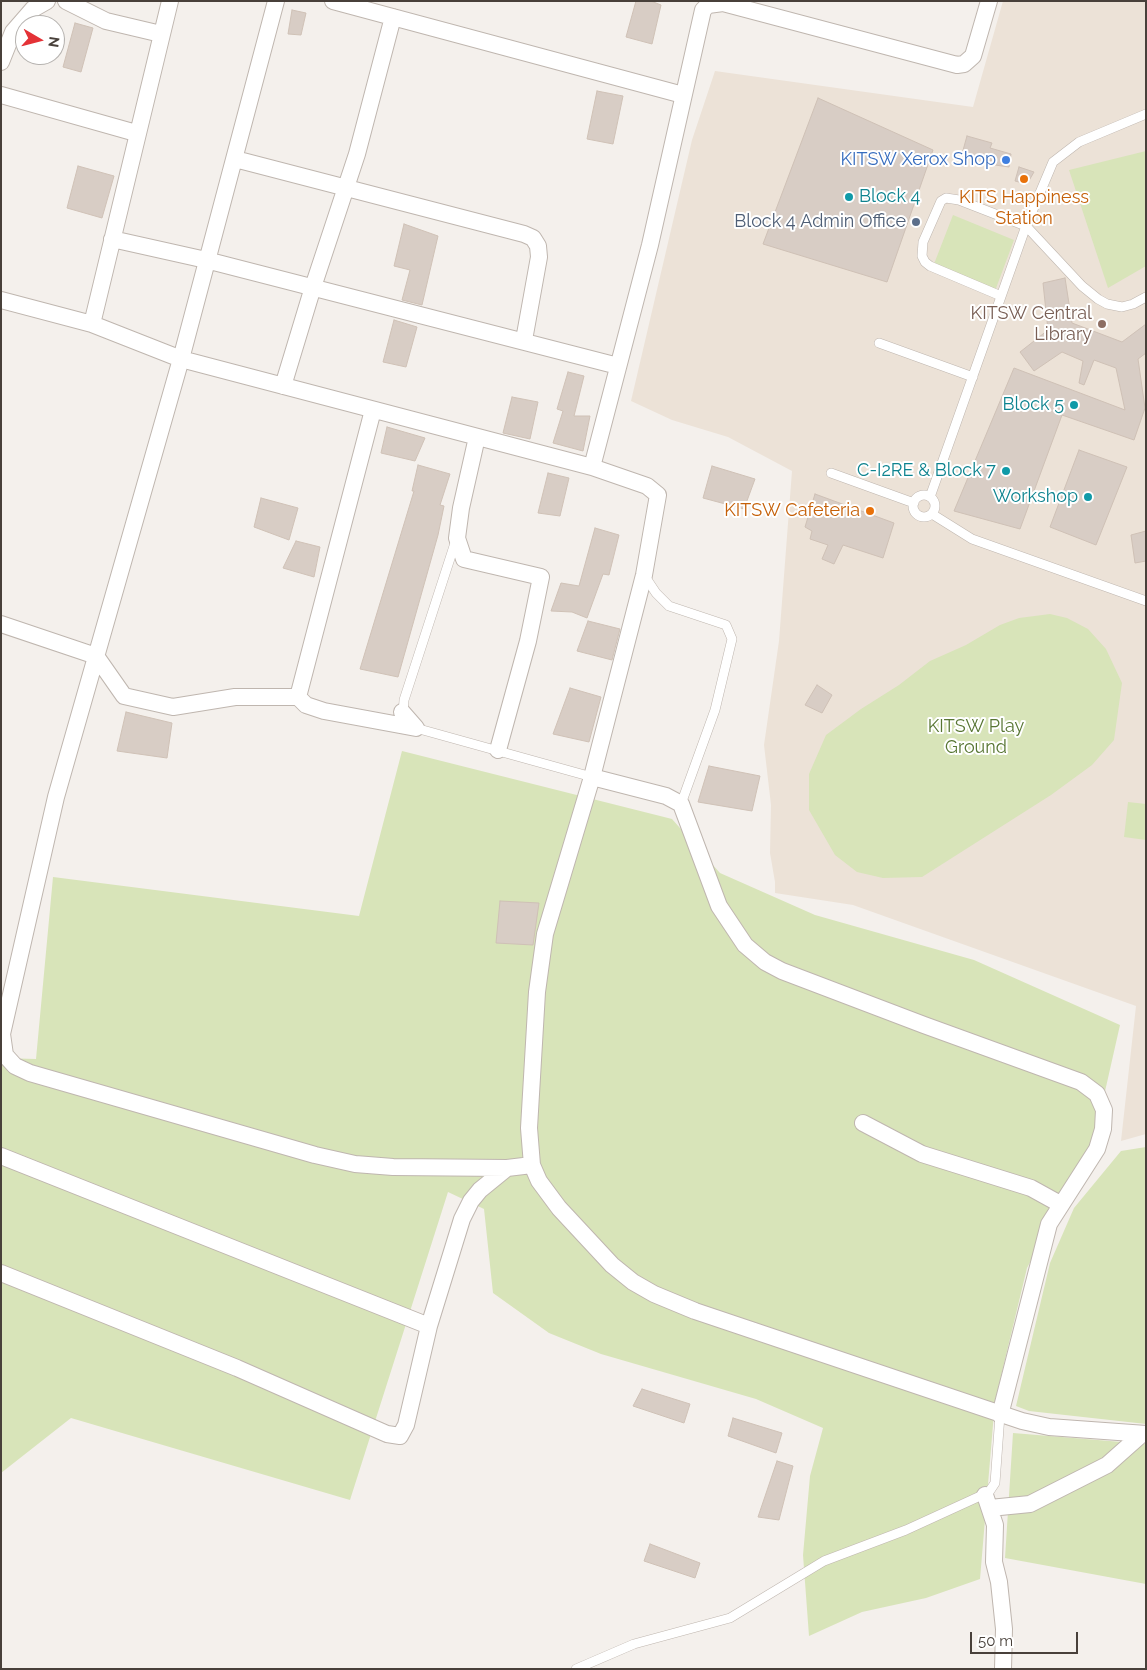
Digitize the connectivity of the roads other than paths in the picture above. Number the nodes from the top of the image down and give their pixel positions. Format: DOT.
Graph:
graph roads {
  1 [pos="47,1"];
  2 [pos="66,1"];
  3 [pos="170,1"];
  4 [pos="276,1"];
  5 [pos="333,1"];
  6 [pos="989,1"];
  7 [pos="708,3"];
  8 [pos="393,17"];
  9 [pos="161,34"];
  10 [pos="1,62"];
  11 [pos="1,95"];
  12 [pos="683,95"];
  13 [pos="1146,114"];
  14 [pos="136,133"];
  15 [pos="235,159"];
  16 [pos="346,188"];
  17 [pos="1026,226"];
  18 [pos="112,239"];
  19 [pos="206,260"];
  20 [pos="312,287"];
  21 [pos="1001,296"];
  22 [pos="1146,297"];
  23 [pos="1,300"];
  24 [pos="92,324"];
  25 [pos="524,340"];
  26 [pos="879,343"];
  27 [pos="181,359"];
  28 [pos="618,366"];
  29 [pos="973,377"];
  30 [pos="283,386"];
  31 [pos="373,410"];
  32 [pos="477,437"];
  33 [pos="592,466"];
  34 [pos="831,473"];
  35 [pos="930,497"];
  36 [pos="914,503"];
  37 [pos="932,514"];
  38 [pos="457,538"];
  39 [pos="644,575"];
  40 [pos="1146,601"];
  41 [pos="1,624"];
  42 [pos="96,656"];
  43 [pos="298,697"];
  44 [pos="402,712"];
  45 [pos="416,728"];
  46 [pos="498,750"];
  47 [pos="592,777"];
  48 [pos="681,804"];
  49 [pos="862,1123"];
  50 [pos="1,1156"];
  51 [pos="532,1165"];
  52 [pos="507,1168"];
  53 [pos="1060,1204"];
  54 [pos="1,1272"];
  55 [pos="429,1326"];
  56 [pos="1000,1414"];
  57 [pos="1144,1434"];
  58 [pos="987,1502"];
  59 [pos="576,1669"];
  60 [pos="1003,1669"];
  1 -- 10 [label="street"];
  2 -- 9 [label="street"];
  3 -- 9 [label="street"];
  4 -- 15 [label="street"];
  5 -- 8 [label="street"];
  6 -- 7 [label="street"];
  7 -- 12 [label="street"];
  8 -- 12 [label="street"];
  8 -- 16 [label="street"];
  9 -- 14 [label="street"];
  11 -- 14 [label="street"];
  12 -- 28 [label="street"];
  13 -- 17 [label="lane"];
  14 -- 18 [label="street"];
  15 -- 16 [label="street"];
  15 -- 19 [label="street"];
  16 -- 20 [label="street"];
  16 -- 25 [label="street"];
  17 -- 21 [label="lane"];
  17 -- 21 [label="lane"];
  17 -- 22 [label="lane"];
  18 -- 19 [label="street"];
  18 -- 24 [label="street"];
  19 -- 20 [label="street"];
  19 -- 27 [label="street"];
  20 -- 25 [label="street"];
  20 -- 30 [label="street"];
  21 -- 29 [label="lane"];
  23 -- 24 [label="street"];
  24 -- 27 [label="street"];
  25 -- 28 [label="street"];
  26 -- 29 [label="lane"];
  27 -- 30 [label="street"];
  27 -- 42 [label="street"];
  28 -- 33 [label="street"];
  29 -- 35 [label="lane"];
  30 -- 31 [label="street"];
  31 -- 32 [label="street"];
  31 -- 43 [label="street"];
  32 -- 33 [label="street"];
  32 -- 38 [label="street"];
  33 -- 39 [label="street"];
  34 -- 36 [label="lane"];
  35 -- 36 [label="lane"];
  35 -- 37 [label="lane"];
  36 -- 37 [label="lane"];
  37 -- 40 [label="lane"];
  38 -- 44 [label="lane"];
  38 -- 46 [label="street"];
  39 -- 47 [label="street"];
  39 -- 48 [label="lane"];
  41 -- 42 [label="street"];
  42 -- 43 [label="street"];
  42 -- 52 [label="street"];
  43 -- 45 [label="street"];
  44 -- 45 [label="street"];
  45 -- 46 [label="lane"];
  46 -- 47 [label="lane"];
  47 -- 48 [label="street"];
  47 -- 51 [label="street"];
  48 -- 53 [label="street"];
  49 -- 53 [label="street"];
  50 -- 55 [label="street"];
  51 -- 52 [label="street"];
  51 -- 56 [label="street"];
  52 -- 55 [label="street"];
  53 -- 56 [label="street"];
  54 -- 55 [label="street"];
  56 -- 57 [label="street"];
  56 -- 58 [label="lane"];
  57 -- 58 [label="street"];
  58 -- 59 [label="lane"];
  58 -- 60 [label="street"];
}
